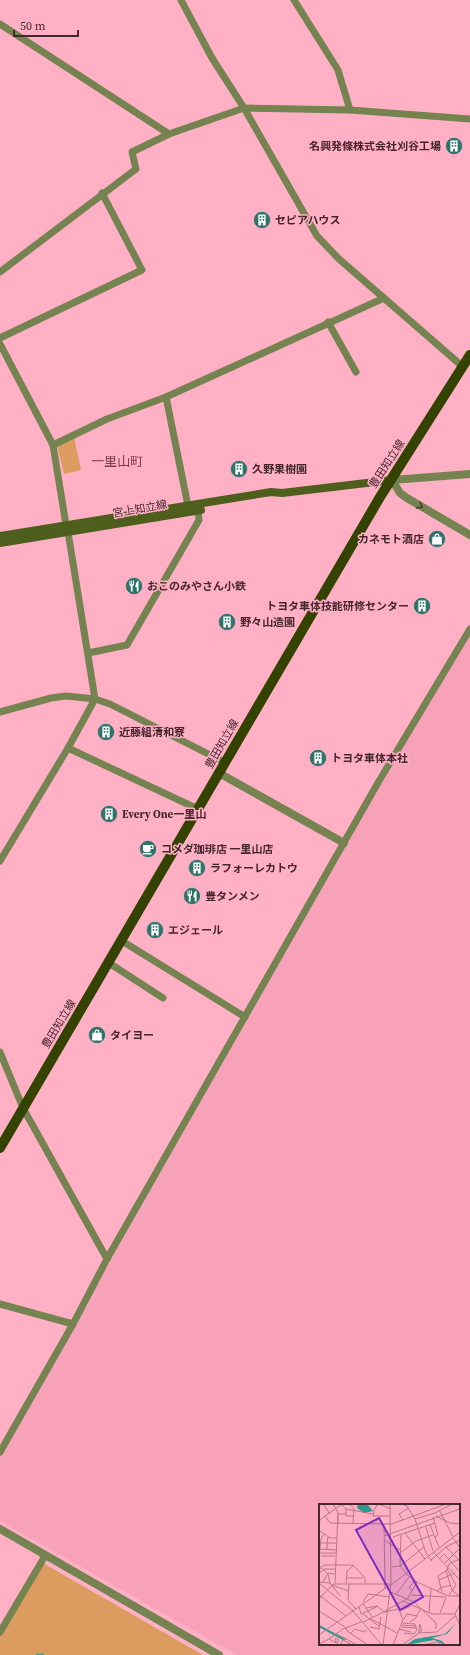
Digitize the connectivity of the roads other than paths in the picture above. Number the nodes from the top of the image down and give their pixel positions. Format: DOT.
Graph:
graph roads {
  1 [pos="181,0"];
  2 [pos="294,0"];
  3 [pos="0,24"];
  4 [pos="244,108"];
  5 [pos="350,110"];
  6 [pos="470,119"];
  7 [pos="168,134"];
  8 [pos="102,193"];
  9 [pos="0,272"];
  10 [pos="384,298"];
  11 [pos="328,322"];
  12 [pos="0,338"];
  13 [pos="0,344"];
  14 [pos="470,355"];
  15 [pos="462,366"];
  16 [pos="356,372"];
  17 [pos="166,397"];
  18 [pos="53,445"];
  19 [pos="470,474"];
  20 [pos="392,480"];
  21 [pos="282,493"];
  22 [pos="188,506"];
  23 [pos="198,510"];
  24 [pos="67,529"];
  25 [pos="470,535"];
  26 [pos="0,536"];
  27 [pos="0,542"];
  28 [pos="470,629"];
  29 [pos="88,653"];
  30 [pos="95,699"];
  31 [pos="0,712"];
  32 [pos="68,748"];
  33 [pos="226,764"];
  34 [pos="219,773"];
  35 [pos="198,809"];
  36 [pos="344,843"];
  37 [pos="0,861"];
  38 [pos="122,941"];
  39 [pos="109,963"];
  40 [pos="163,998"];
  41 [pos="245,1017"];
  42 [pos="0,1052"];
  43 [pos="23,1108"];
  44 [pos="0,1148"];
  45 [pos="107,1259"];
  46 [pos="0,1304"];
  47 [pos="73,1324"];
  48 [pos="0,1452"];
  49 [pos="0,1529"];
  50 [pos="45,1556"];
  51 [pos="0,1632"];
  52 [pos="219,1655"];
  1 -- 4 [label="street"];
  2 -- 5 [label="street"];
  3 -- 7 [label="street"];
  4 -- 5 [label="street"];
  4 -- 7 [label="street"];
  4 -- 10 [label="street"];
  5 -- 6 [label="street"];
  7 -- 8 [label="street"];
  8 -- 9 [label="street"];
  8 -- 12 [label="street"];
  10 -- 11 [label="street"];
  10 -- 15 [label="street"];
  11 -- 16 [label="street"];
  11 -- 17 [label="street"];
  13 -- 18 [label="street"];
  14 -- 15 [label="main road, 豊田知立線"];
  15 -- 20 [label="main road, 豊田知立線"];
  17 -- 18 [label="street"];
  17 -- 22 [label="street"];
  18 -- 24 [label="street"];
  19 -- 20 [label="street"];
  20 -- 21 [label="main road, 宮上知立線"];
  20 -- 25 [label="street, one-way"];
  20 -- 33 [label="main road, 豊田知立線"];
  21 -- 22 [label="main road, 宮上知立線"];
  21 -- 23 [label="main road, 宮上知立線"];
  22 -- 24 [label="main road, 宮上知立線"];
  23 -- 24 [label="main road, 宮上知立線"];
  23 -- 29 [label="street"];
  24 -- 26 [label="main road, 宮上知立線"];
  24 -- 27 [label="main road, 宮上知立線"];
  24 -- 29 [label="street"];
  28 -- 36 [label="street"];
  29 -- 30 [label="street"];
  30 -- 31 [label="street"];
  30 -- 32 [label="street"];
  30 -- 33 [label="street"];
  32 -- 35 [label="street"];
  32 -- 37 [label="street"];
  33 -- 34 [label="main road, 豊田知立線"];
  34 -- 35 [label="main road, 豊田知立線"];
  34 -- 36 [label="street"];
  35 -- 38 [label="main road, 豊田知立線"];
  36 -- 41 [label="street"];
  38 -- 39 [label="main road, 豊田知立線"];
  38 -- 41 [label="street"];
  39 -- 40 [label="street"];
  39 -- 43 [label="main road, 豊田知立線"];
  41 -- 45 [label="street"];
  42 -- 43 [label="street"];
  43 -- 44 [label="main road, 豊田知立線"];
  43 -- 45 [label="street"];
  45 -- 47 [label="street"];
  46 -- 47 [label="street"];
  47 -- 48 [label="street"];
  49 -- 50 [label="street"];
  50 -- 51 [label="street"];
  50 -- 52 [label="street"];
}
